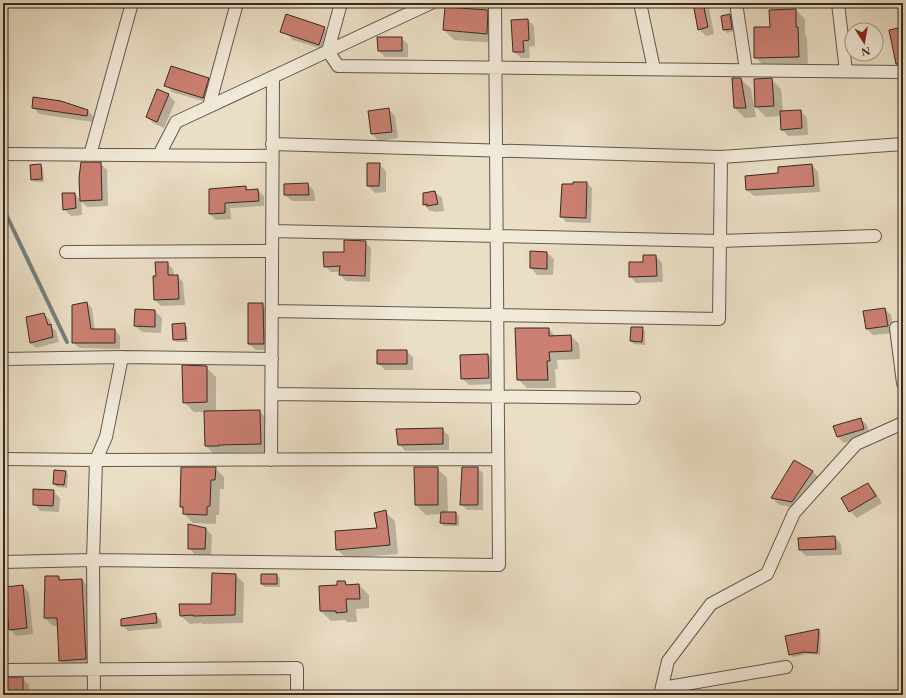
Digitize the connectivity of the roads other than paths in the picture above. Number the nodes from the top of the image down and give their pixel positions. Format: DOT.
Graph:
graph roads {
  1 [pos="132,3"];
  2 [pos="237,3"];
  3 [pos="341,3"];
  4 [pos="431,3"];
  5 [pos="495,3"];
  6 [pos="640,3"];
  7 [pos="736,3"];
  8 [pos="838,3"];
  9 [pos="328,51"];
  10 [pos="495,67"];
  11 [pos="654,69"];
  12 [pos="746,70"];
  13 [pos="846,72"];
  14 [pos="903,72"];
  15 [pos="273,77"];
  16 [pos="209,106"];
  17 [pos="272,144"];
  18 [pos="903,144"];
  19 [pos="496,150"];
  20 [pos="3,154"];
  21 [pos="90,155"];
  22 [pos="159,155"];
  23 [pos="272,156"];
  24 [pos="721,157"];
  25 [pos="272,231"];
  26 [pos="496,236"];
  27 [pos="875,236"];
  28 [pos="720,241"];
  29 [pos="66,252"];
  30 [pos="272,252"];
  31 [pos="272,311"];
  32 [pos="497,315"];
  33 [pos="896,328"];
  34 [pos="122,358"];
  35 [pos="3,359"];
  36 [pos="272,360"];
  37 [pos="903,383"];
  38 [pos="272,394"];
  39 [pos="498,397"];
  40 [pos="634,398"];
  41 [pos="903,423"];
  42 [pos="3,459"];
  43 [pos="498,459"];
  44 [pos="96,460"];
  45 [pos="271,460"];
  46 [pos="93,560"];
  47 [pos="3,562"];
  48 [pos="786,667"];
  49 [pos="94,669"];
  50 [pos="3,670"];
  51 [pos="661,691"];
  52 [pos="94,695"];
  53 [pos="297,695"];
  1 -- 21 [label="street"];
  2 -- 16 [label="street"];
  3 -- 9 [label="street"];
  4 -- 9 [label="street"];
  5 -- 10 [label="street"];
  6 -- 11 [label="street"];
  7 -- 12 [label="street"];
  8 -- 13 [label="street"];
  9 -- 10 [label="street"];
  9 -- 15 [label="street"];
  10 -- 11 [label="street"];
  10 -- 19 [label="street"];
  11 -- 12 [label="street"];
  12 -- 13 [label="street"];
  13 -- 14 [label="street"];
  15 -- 16 [label="street"];
  15 -- 17 [label="street"];
  16 -- 22 [label="street"];
  17 -- 19 [label="street"];
  17 -- 23 [label="street"];
  18 -- 24 [label="street"];
  19 -- 24 [label="street"];
  19 -- 26 [label="street"];
  20 -- 21 [label="street"];
  21 -- 22 [label="street"];
  22 -- 23 [label="street"];
  23 -- 25 [label="street"];
  24 -- 28 [label="street"];
  25 -- 26 [label="street"];
  25 -- 30 [label="street"];
  26 -- 28 [label="street"];
  26 -- 32 [label="street"];
  27 -- 28 [label="street"];
  28 -- 32 [label="street"];
  29 -- 30 [label="street"];
  30 -- 31 [label="street"];
  31 -- 32 [label="street"];
  31 -- 36 [label="street"];
  32 -- 39 [label="street"];
  33 -- 37 [label="street"];
  34 -- 35 [label="street"];
  34 -- 36 [label="street"];
  34 -- 44 [label="street"];
  36 -- 38 [label="street"];
  38 -- 39 [label="street"];
  38 -- 45 [label="street"];
  39 -- 40 [label="street"];
  39 -- 43 [label="street"];
  41 -- 51 [label="street"];
  42 -- 44 [label="street"];
  43 -- 45 [label="street"];
  43 -- 46 [label="street"];
  44 -- 45 [label="street"];
  44 -- 46 [label="street"];
  46 -- 47 [label="street"];
  46 -- 49 [label="street"];
  48 -- 51 [label="street"];
  49 -- 50 [label="street"];
  49 -- 52 [label="street"];
  49 -- 53 [label="street"];
}
